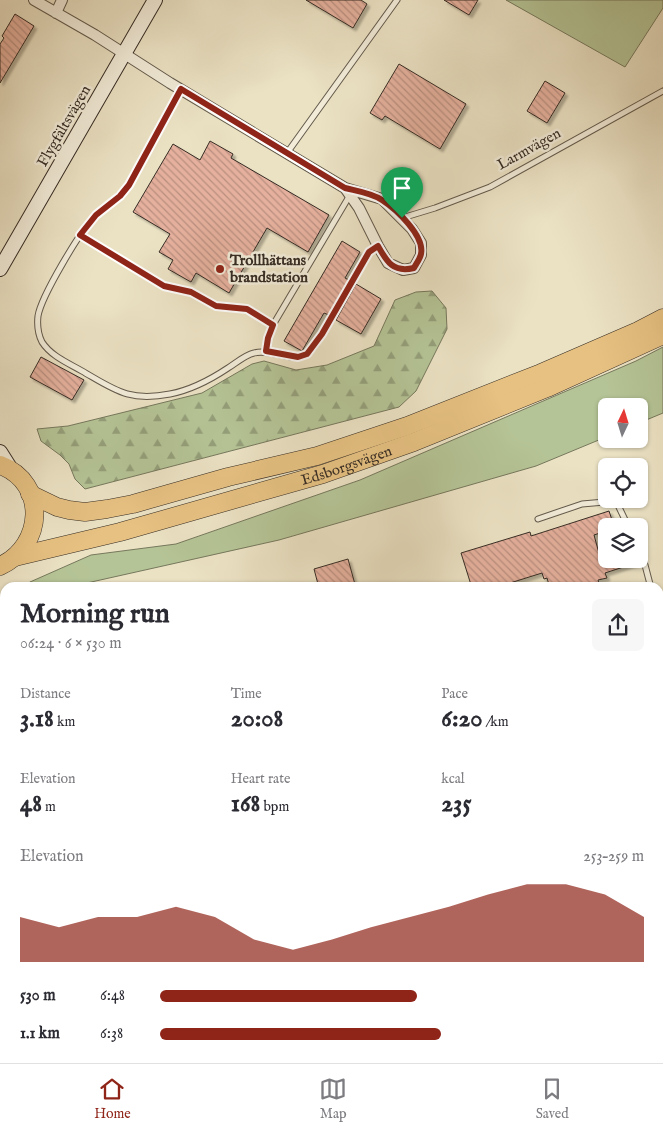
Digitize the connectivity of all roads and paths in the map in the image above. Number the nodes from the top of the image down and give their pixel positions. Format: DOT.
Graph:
graph roads {
  1 [pos="34,0"];
  2 [pos="62,0"];
  3 [pos="155,0"];
  4 [pos="397,0"];
  5 [pos="56,13"];
  6 [pos="125,54"];
  7 [pos="181,89"];
  8 [pos="663,91"];
  9 [pos="287,153"];
  10 [pos="348,191"];
  11 [pos="402,218"];
  12 [pos="80,235"];
  13 [pos="378,246"];
  14 [pos="0,269"];
  15 [pos="663,318"];
  16 [pos="273,325"];
  17 [pos="663,335"];
  18 [pos="266,351"];
  19 [pos="0,452"];
  20 [pos="6,468"];
  21 [pos="30,494"];
  22 [pos="538,518"];
  23 [pos="624,518"];
  24 [pos="16,557"];
  25 [pos="0,566"];
  26 [pos="646,568"];
  27 [pos="649,582"];
  1 -- 5 [label="street"];
  2 -- 5 [label="street"];
  3 -- 6 [label="street, Flygfältsvägen"];
  4 -- 9 [label="lane"];
  5 -- 6 [label="street"];
  6 -- 7 [label="street"];
  6 -- 14 [label="street, Flygfältsvägen"];
  7 -- 9 [label="street"];
  7 -- 12 [label="lane"];
  8 -- 11 [label="lane, Larmvägen"];
  9 -- 10 [label="street"];
  10 -- 11 [label="street"];
  10 -- 13 [label="street"];
  10 -- 16 [label="lane"];
  11 -- 13 [label="street"];
  12 -- 16 [label="lane"];
  12 -- 18 [label="lane"];
  13 -- 18 [label="lane"];
  15 -- 21 [label="highway, Edsborgsvägen"];
  16 -- 18 [label="lane"];
  17 -- 24 [label="highway, Edsborgsvägen"];
  19 -- 20 [label="street"];
  20 -- 21 [label="highway"];
  21 -- 24 [label="highway"];
  22 -- 23 [label="lane"];
  24 -- 25 [label="highway"];
  26 -- 27 [label="lane"];
}
